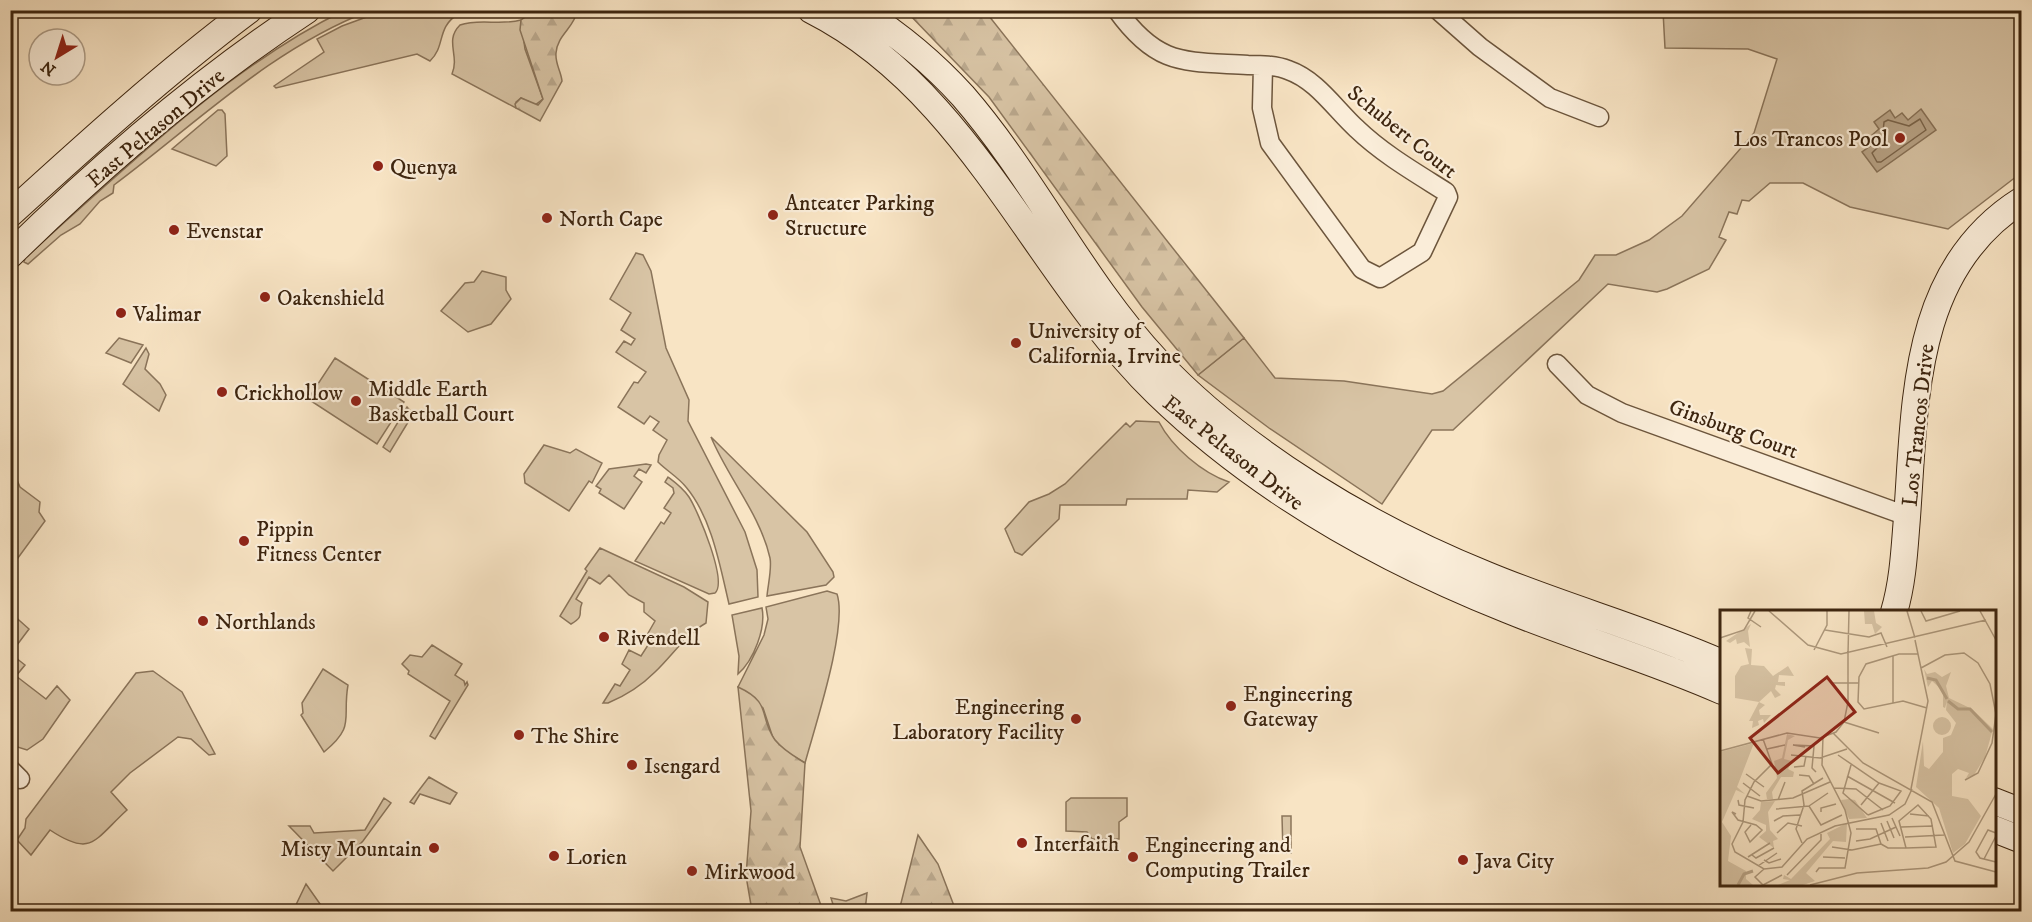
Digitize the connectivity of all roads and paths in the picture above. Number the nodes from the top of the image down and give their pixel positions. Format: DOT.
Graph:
graph roads {
  1 [pos="249,10"];
  2 [pos="307,10"];
  3 [pos="811,10"];
  4 [pos="860,10"];
  5 [pos="1117,10"];
  6 [pos="1437,10"];
  7 [pos="1263,66"];
  8 [pos="1599,117"];
  9 [pos="2022,200"];
  10 [pos="10,214"];
  11 [pos="10,255"];
  12 [pos="1557,364"];
  13 [pos="1907,516"];
  14 [pos="1894,610"];
  15 [pos="1720,662"];
  16 [pos="1720,690"];
  17 [pos="1996,801"];
  18 [pos="2022,812"];
  19 [pos="1996,829"];
  20 [pos="2022,840"];
  1 -- 10 [label="main road, East Peltason Drive"];
  2 -- 11 [label="main road, East Peltason Drive"];
  3 -- 16 [label="main road, East Peltason Drive"];
  4 -- 15 [label="main road, East Peltason Drive"];
  5 -- 7 [label="street, Schubert Court"];
  6 -- 8 [label="street"];
  7 -- 7 [label="street, Schubert Court"];
  9 -- 13 [label="main road, Los Trancos Drive"];
  12 -- 13 [label="street, Ginsburg Court"];
  13 -- 14 [label="main road, Los Trancos Drive"];
  17 -- 18 [label="main road"];
  19 -- 20 [label="main road"];
}
